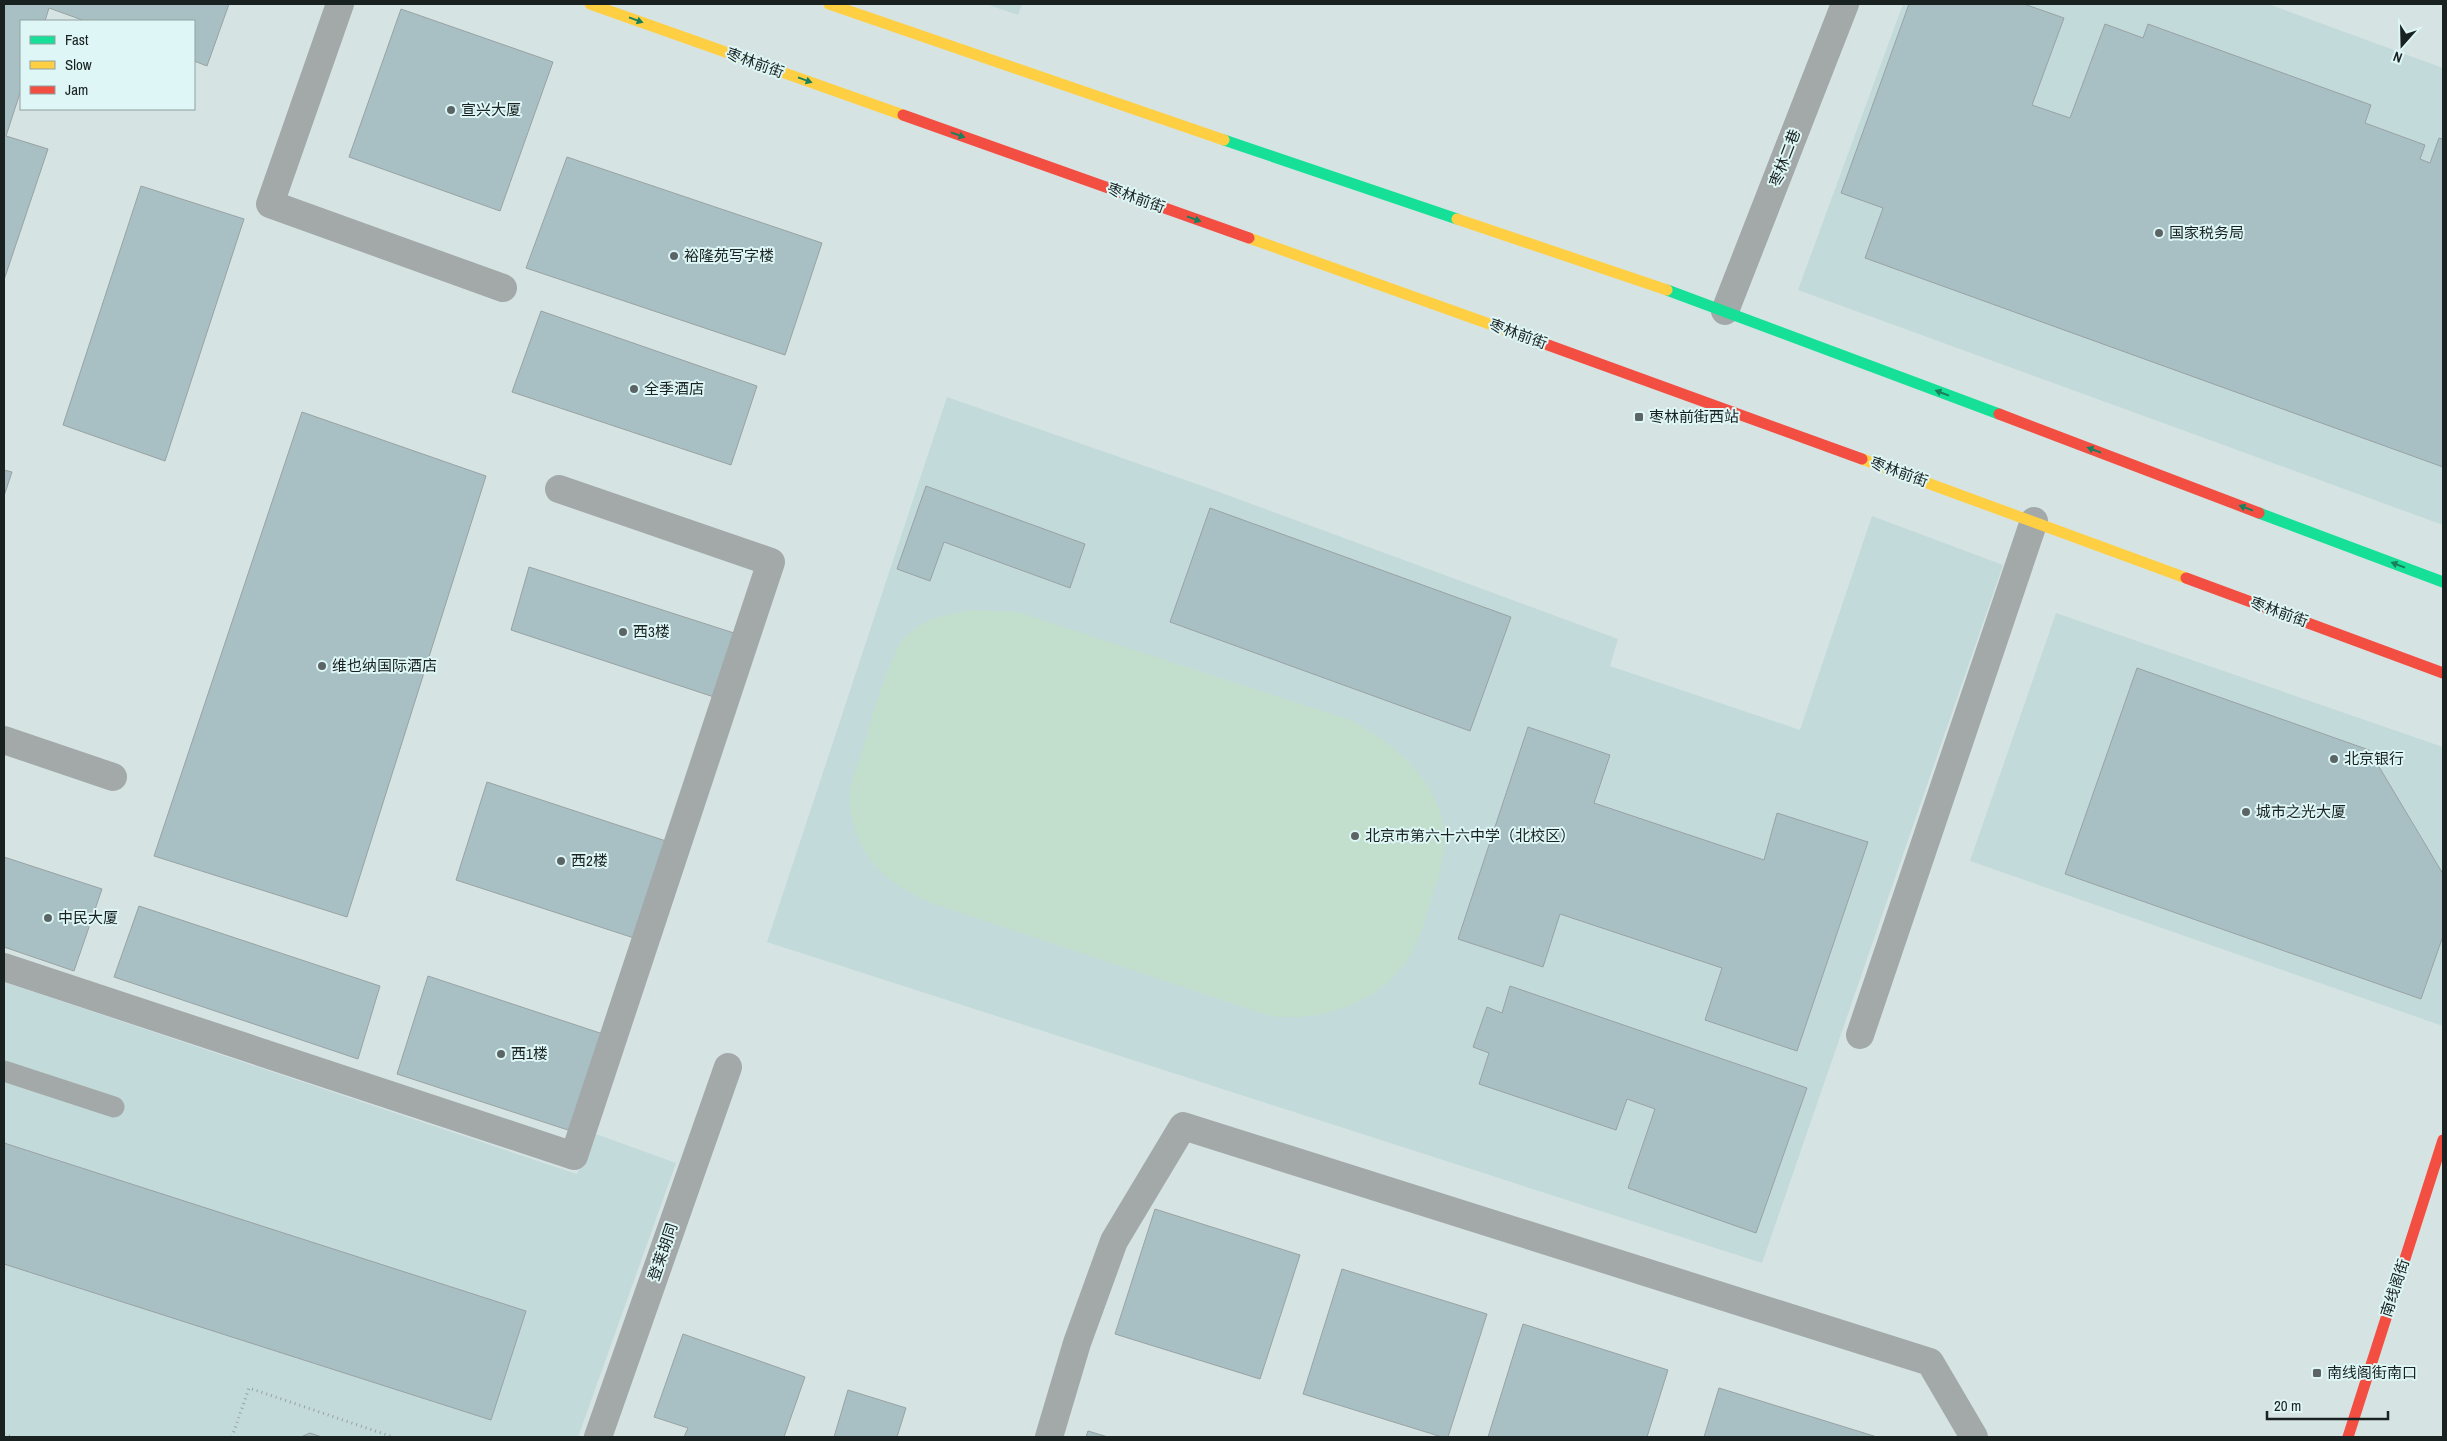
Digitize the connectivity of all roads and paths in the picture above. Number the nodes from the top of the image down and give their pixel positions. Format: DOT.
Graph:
graph roads {
  1 [pos="340,4"];
  2 [pos="590,4"];
  3 [pos="829,4"];
  4 [pos="1846,4"];
  5 [pos="503,288"];
  6 [pos="1725,312"];
  7 [pos="559,489"];
  8 [pos="2034,521"];
  9 [pos="2443,582"];
  10 [pos="2443,673"];
  11 [pos="4,740"];
  12 [pos="113,777"];
  13 [pos="4,967"];
  14 [pos="1860,1035"];
  15 [pos="728,1067"];
  16 [pos="4,1071"];
  17 [pos="114,1107"];
  18 [pos="2443,1140"];
  19 [pos="2437,1183"];
  20 [pos="4,1434"];
  21 [pos="12,1437"];
  22 [pos="232,1437"];
  23 [pos="393,1437"];
  24 [pos="598,1437"];
  25 [pos="1049,1437"];
  26 [pos="1974,1437"];
  27 [pos="2348,1437"];
  1 -- 5 [label="street"];
  2 -- 8 [label="main road, 枣林前街, one-way"];
  3 -- 6 [label="main road"];
  4 -- 6 [label="street, 枣林二巷"];
  9 -- 6 [label="main road, one-way"];
  7 -- 13 [label="street"];
  8 -- 10 [label="main road, 枣林前街"];
  8 -- 14 [label="street"];
  11 -- 12 [label="street"];
  15 -- 24 [label="street, 登莱胡同"];
  16 -- 17 [label="lane"];
  18 -- 19 [label="main road, 南线阁街"];
  19 -- 27 [label="main road, 南线阁街"];
  20 -- 21 [label="path"];
  22 -- 23 [label="path"];
  25 -- 26 [label="street"];
}
